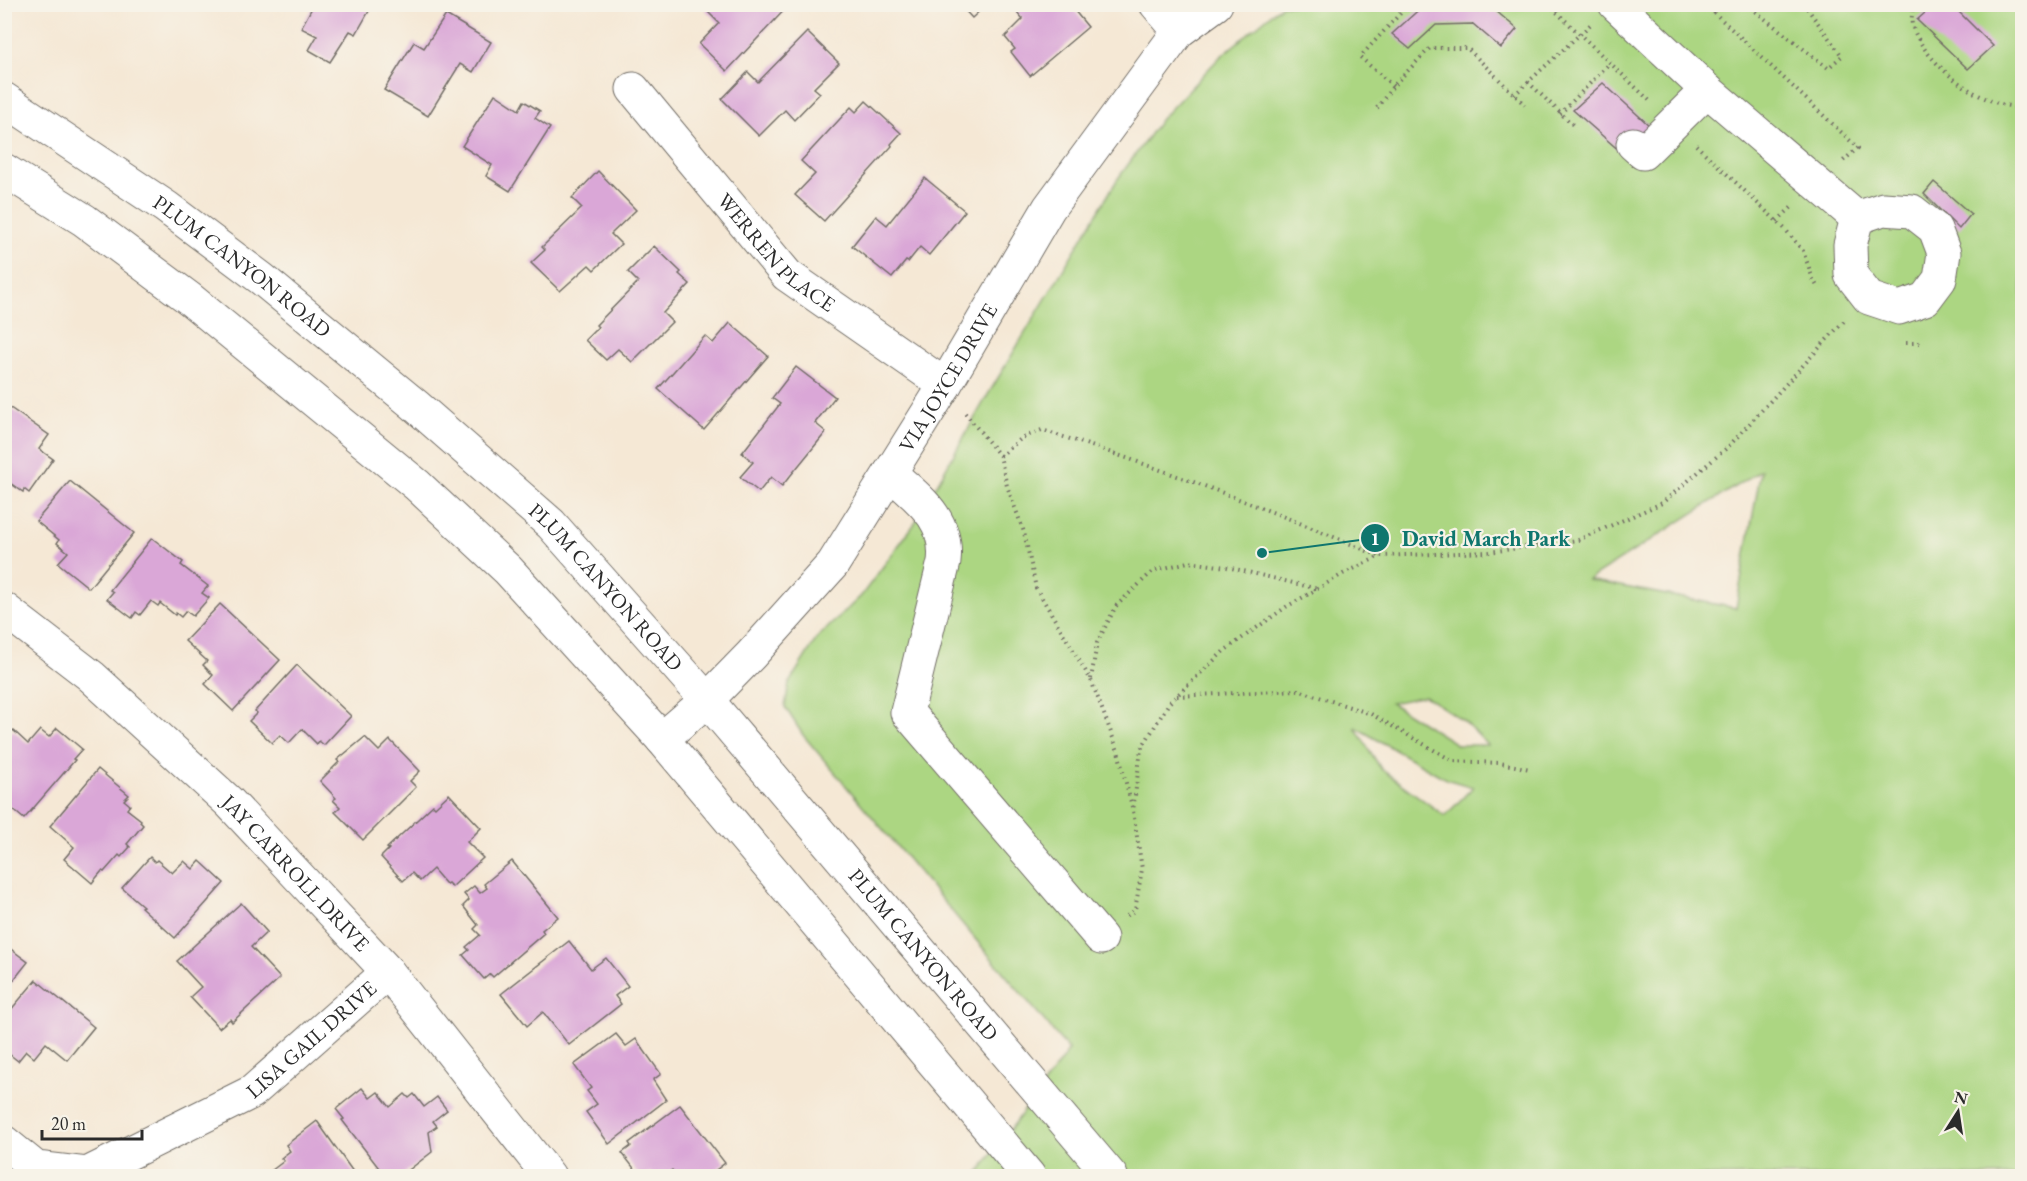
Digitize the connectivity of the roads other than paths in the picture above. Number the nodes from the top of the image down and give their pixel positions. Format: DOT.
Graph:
graph roads {
  1 [pos="1156,4"];
  2 [pos="1216,4"];
  3 [pos="1605,12"];
  4 [pos="1179,31"];
  5 [pos="633,89"];
  6 [pos="1707,90"];
  7 [pos="4,99"];
  8 [pos="1633,144"];
  9 [pos="4,170"];
  10 [pos="1857,218"];
  11 [pos="945,384"];
  12 [pos="890,473"];
  13 [pos="4,609"];
  14 [pos="707,700"];
  15 [pos="662,739"];
  16 [pos="1101,938"];
  17 [pos="388,972"];
  18 [pos="4,1142"];
  19 [pos="549,1176"];
  20 [pos="1029,1176"];
  21 [pos="1112,1176"];
  1 -- 4 [label="main road"];
  2 -- 4 [label="main road, VIA JOYCE DRIVE"];
  3 -- 6 [label="main road"];
  4 -- 11 [label="main road, VIA JOYCE DRIVE"];
  5 -- 11 [label="main road, WERREN PLACE"];
  6 -- 8 [label="main road"];
  6 -- 10 [label="main road"];
  7 -- 14 [label="main road, PLUM CANYON ROAD"];
  9 -- 15 [label="main road"];
  11 -- 12 [label="main road, VIA JOYCE DRIVE"];
  12 -- 14 [label="main road, VIA JOYCE DRIVE"];
  12 -- 16 [label="main road"];
  13 -- 17 [label="main road, JAY CARROLL DRIVE"];
  14 -- 15 [label="main road, VIA JOYCE DRIVE"];
  14 -- 21 [label="main road, PLUM CANYON ROAD"];
  15 -- 20 [label="main road"];
  17 -- 18 [label="main road, LISA GAIL DRIVE"];
  17 -- 19 [label="main road, JAY CARROLL DRIVE"];
}
